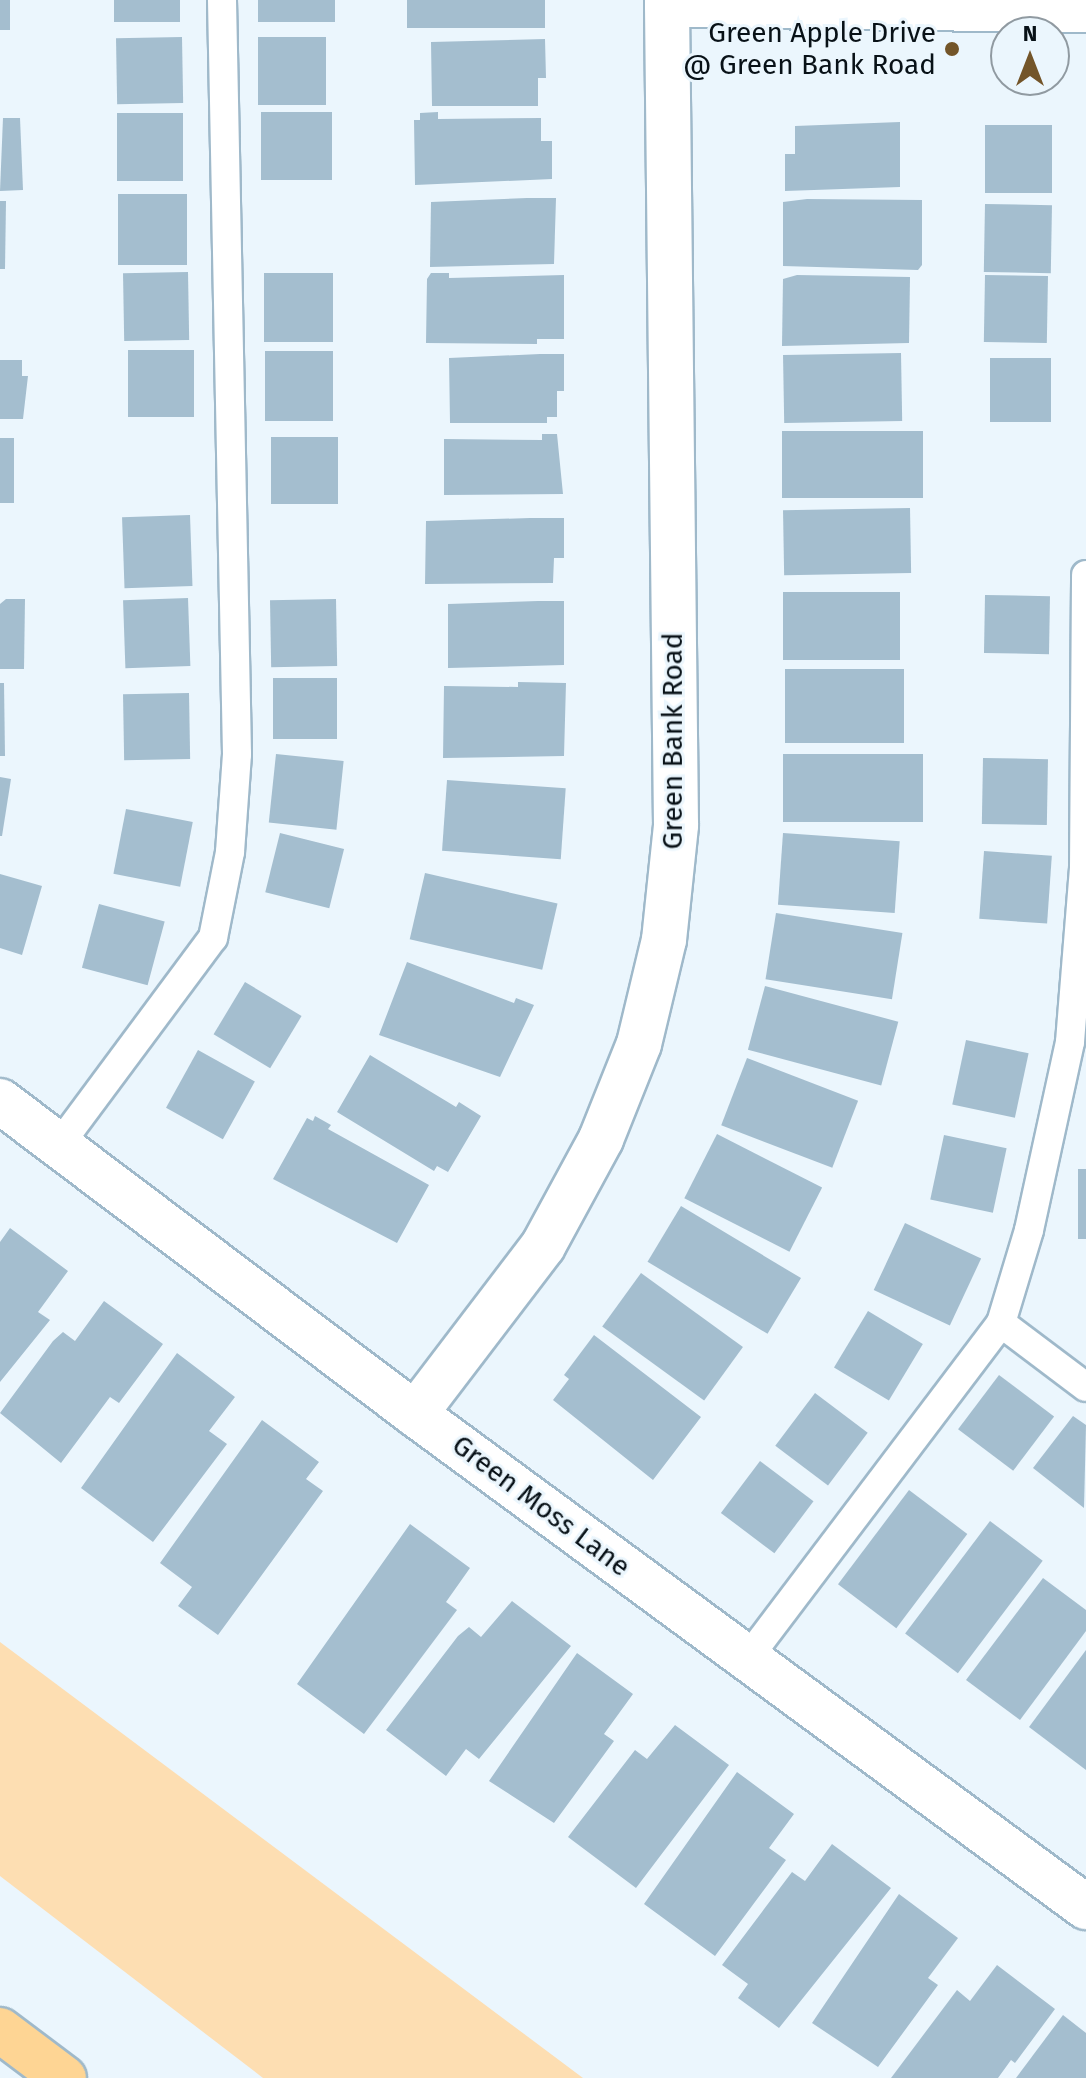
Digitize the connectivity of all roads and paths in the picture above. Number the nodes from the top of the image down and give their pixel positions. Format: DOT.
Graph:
graph roads {
  1 [pos="222,0"];
  2 [pos="667,2"];
  3 [pos="1086,10"];
  4 [pos="1086,575"];
  5 [pos="0,1101"];
  6 [pos="59,1145"];
  7 [pos="1001,1323"];
  8 [pos="1086,1387"];
  9 [pos="415,1414"];
  10 [pos="747,1659"];
  11 [pos="1086,1907"];
  12 [pos="0,2030"];
  13 [pos="64,2078"];
  1 -- 6 [label="lane"];
  2 -- 3 [label="street"];
  2 -- 9 [label="street, Green Bank Road"];
  4 -- 7 [label="lane"];
  5 -- 6 [label="street, Green Moss Lane"];
  6 -- 9 [label="street, Green Moss Lane"];
  7 -- 8 [label="lane"];
  7 -- 10 [label="lane"];
  9 -- 10 [label="street, Green Moss Lane"];
  10 -- 11 [label="street, Green Moss Lane"];
  12 -- 13 [label="main road"];
}
